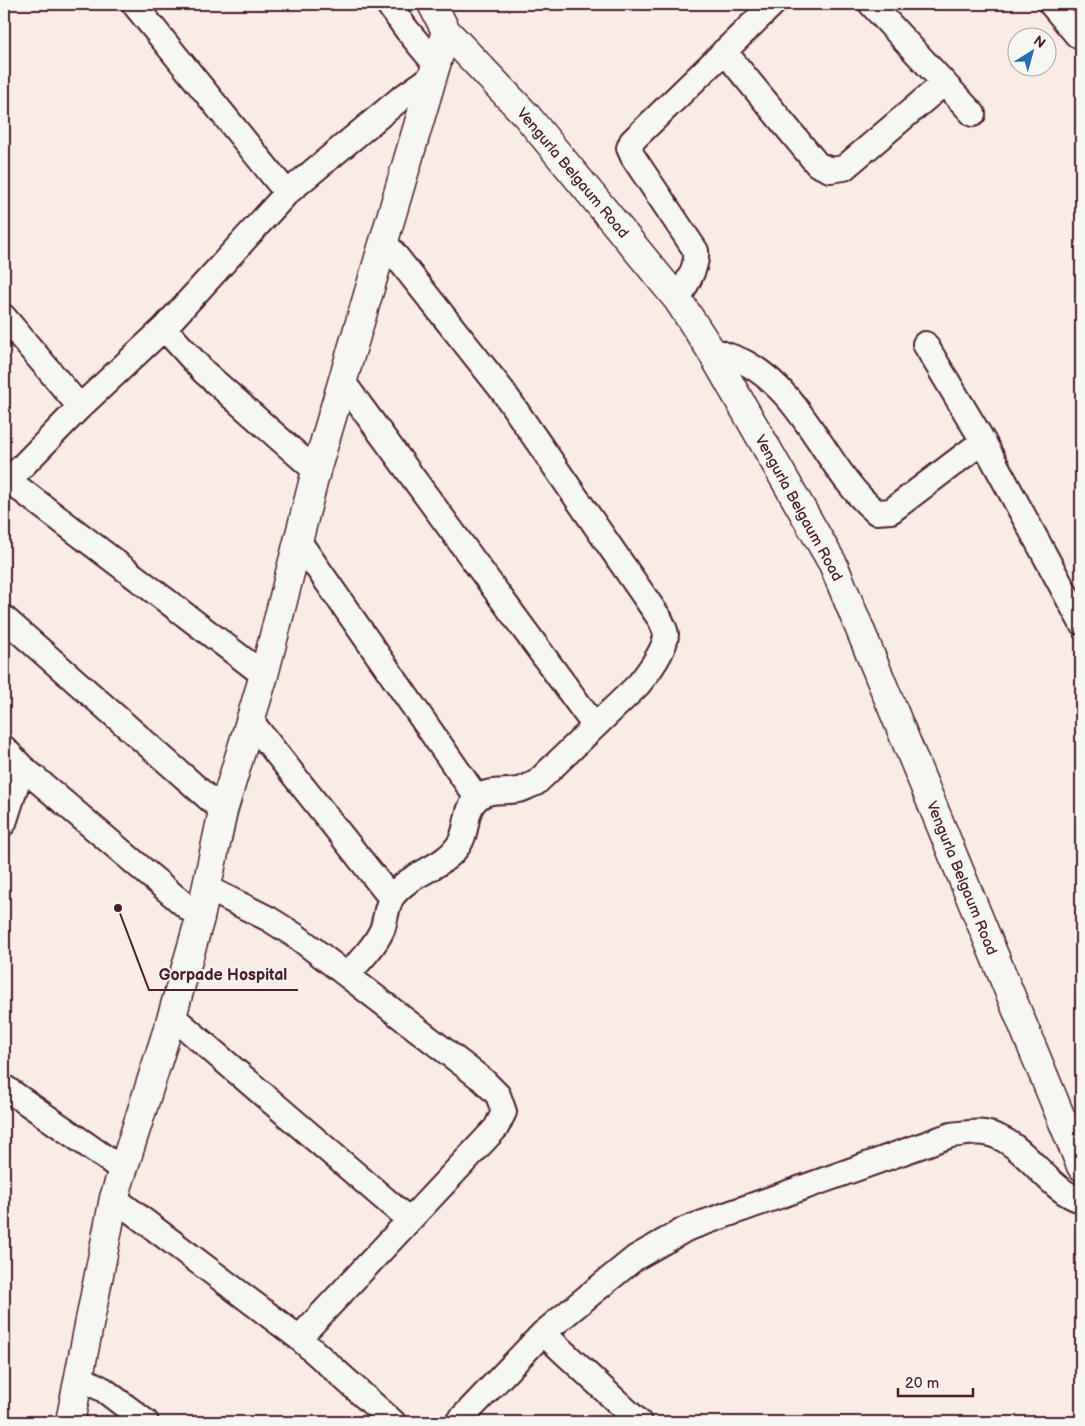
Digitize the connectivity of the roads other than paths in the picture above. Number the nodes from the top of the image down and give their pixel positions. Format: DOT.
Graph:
graph roads {
  1 [pos="134,4"];
  2 [pos="388,4"];
  3 [pos="432,4"];
  4 [pos="773,4"];
  5 [pos="871,4"];
  6 [pos="1051,4"];
  7 [pos="446,31"];
  8 [pos="1077,35"];
  9 [pos="724,51"];
  10 [pos="435,70"];
  11 [pos="944,83"];
  12 [pos="973,114"];
  13 [pos="287,193"];
  14 [pos="384,241"];
  15 [pos="678,300"];
  16 [pos="4,317"];
  17 [pos="164,328"];
  18 [pos="926,344"];
  19 [pos="710,349"];
  20 [pos="342,382"];
  21 [pos="80,407"];
  22 [pos="983,441"];
  23 [pos="316,471"];
  24 [pos="6,483"];
  25 [pos="298,540"];
  26 [pos="4,618"];
  27 [pos="1081,622"];
  28 [pos="264,675"];
  29 [pos="250,720"];
  30 [pos="594,725"];
  31 [pos="4,748"];
  32 [pos="22,768"];
  33 [pos="477,798"];
  34 [pos="223,811"];
  35 [pos="4,823"];
  36 [pos="207,888"];
  37 [pos="392,898"];
  38 [pos="200,918"];
  39 [pos="347,975"];
  40 [pos="172,1016"];
  41 [pos="4,1088"];
  42 [pos="1081,1166"];
  43 [pos="123,1170"];
  44 [pos="114,1198"];
  45 [pos="1081,1200"];
  46 [pos="409,1220"];
  47 [pos="543,1333"];
  48 [pos="299,1338"];
  49 [pos="79,1377"];
  50 [pos="70,1422"];
  51 [pos="146,1422"];
  52 [pos="393,1422"];
  53 [pos="458,1422"];
  54 [pos="638,1422"];
  1 -- 13 [label="street"];
  2 -- 10 [label="street"];
  3 -- 7 [label="main road, Vengurla Belgaum Road"];
  4 -- 9 [label="street"];
  5 -- 11 [label="street"];
  6 -- 8 [label="street"];
  7 -- 10 [label="main road"];
  7 -- 15 [label="main road, Vengurla Belgaum Road"];
  9 -- 11 [label="street"];
  9 -- 15 [label="street"];
  10 -- 13 [label="street"];
  10 -- 14 [label="main road"];
  11 -- 12 [label="street"];
  13 -- 17 [label="street"];
  14 -- 20 [label="main road"];
  14 -- 30 [label="street"];
  15 -- 19 [label="main road, Vengurla Belgaum Road"];
  16 -- 21 [label="street"];
  17 -- 21 [label="street"];
  17 -- 23 [label="street"];
  18 -- 22 [label="street"];
  19 -- 22 [label="street"];
  19 -- 42 [label="main road, Vengurla Belgaum Road"];
  20 -- 23 [label="main road"];
  20 -- 30 [label="street"];
  21 -- 24 [label="street"];
  22 -- 27 [label="street"];
  23 -- 25 [label="main road"];
  24 -- 28 [label="street"];
  25 -- 28 [label="main road"];
  25 -- 33 [label="street"];
  26 -- 34 [label="street"];
  28 -- 29 [label="main road"];
  29 -- 34 [label="main road"];
  29 -- 37 [label="street"];
  30 -- 33 [label="street"];
  31 -- 32 [label="street"];
  32 -- 35 [label="street"];
  32 -- 38 [label="street"];
  33 -- 37 [label="street"];
  34 -- 36 [label="main road"];
  36 -- 38 [label="main road"];
  36 -- 39 [label="street"];
  37 -- 39 [label="street"];
  38 -- 40 [label="main road"];
  39 -- 46 [label="street"];
  40 -- 43 [label="main road"];
  40 -- 46 [label="street"];
  41 -- 43 [label="street"];
  43 -- 44 [label="main road"];
  44 -- 48 [label="street"];
  44 -- 49 [label="main road"];
  45 -- 47 [label="street"];
  46 -- 48 [label="street"];
  47 -- 53 [label="street"];
  47 -- 54 [label="street"];
  48 -- 52 [label="street"];
  49 -- 50 [label="main road"];
  49 -- 51 [label="street"];
}
